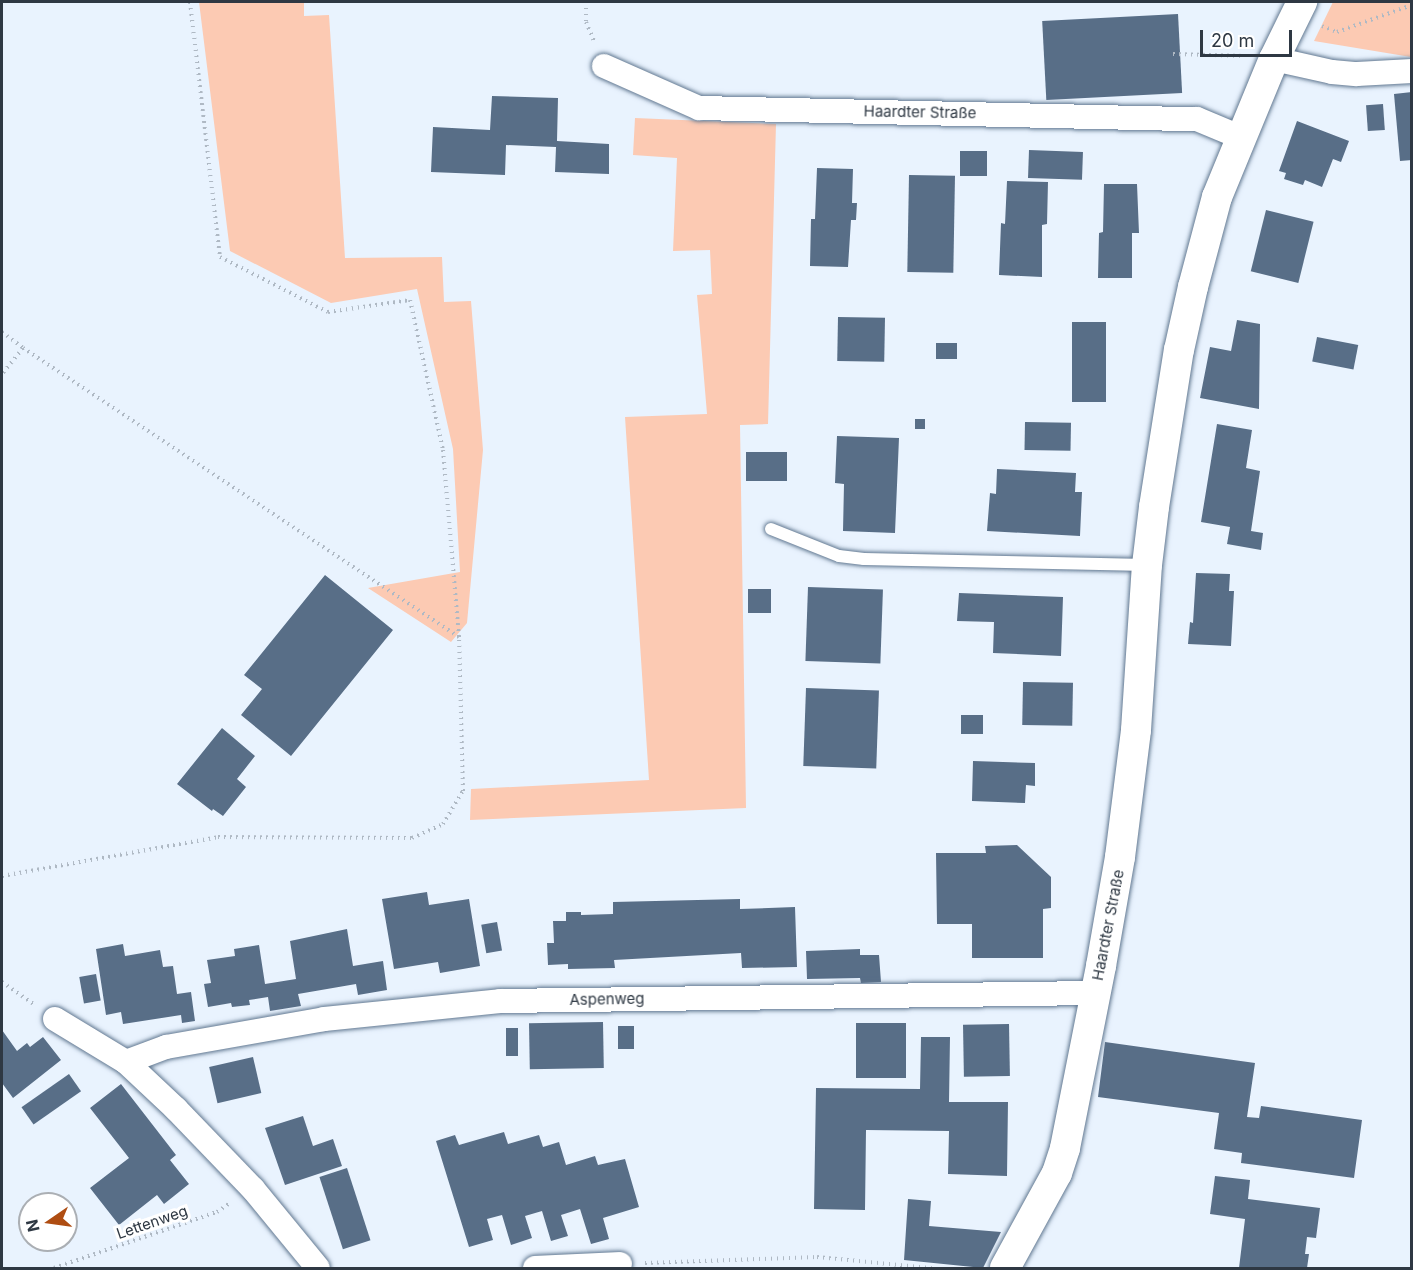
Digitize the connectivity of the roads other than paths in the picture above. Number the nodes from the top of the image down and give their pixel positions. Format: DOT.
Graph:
graph roads {
  1 [pos="1299,8"];
  2 [pos="1260,58"];
  3 [pos="604,66"];
  4 [pos="1412,71"];
  5 [pos="1240,137"];
  6 [pos="771,529"];
  7 [pos="1147,565"];
  8 [pos="1095,993"];
  9 [pos="56,1018"];
  10 [pos="126,1062"];
  11 [pos="620,1264"];
  12 [pos="318,1269"];
  13 [pos="535,1269"];
  14 [pos="1005,1269"];
  1 -- 2 [label="street, Haardter Straße"];
  2 -- 4 [label="street"];
  2 -- 5 [label="street, Haardter Straße"];
  3 -- 5 [label="street, Haardter Straße"];
  5 -- 7 [label="street, Haardter Straße"];
  6 -- 7 [label="lane"];
  7 -- 8 [label="street, Haardter Straße"];
  8 -- 10 [label="street, Aspenweg"];
  8 -- 14 [label="street, Haardter Straße"];
  9 -- 10 [label="street"];
  10 -- 12 [label="street"];
  11 -- 13 [label="street"];
}
